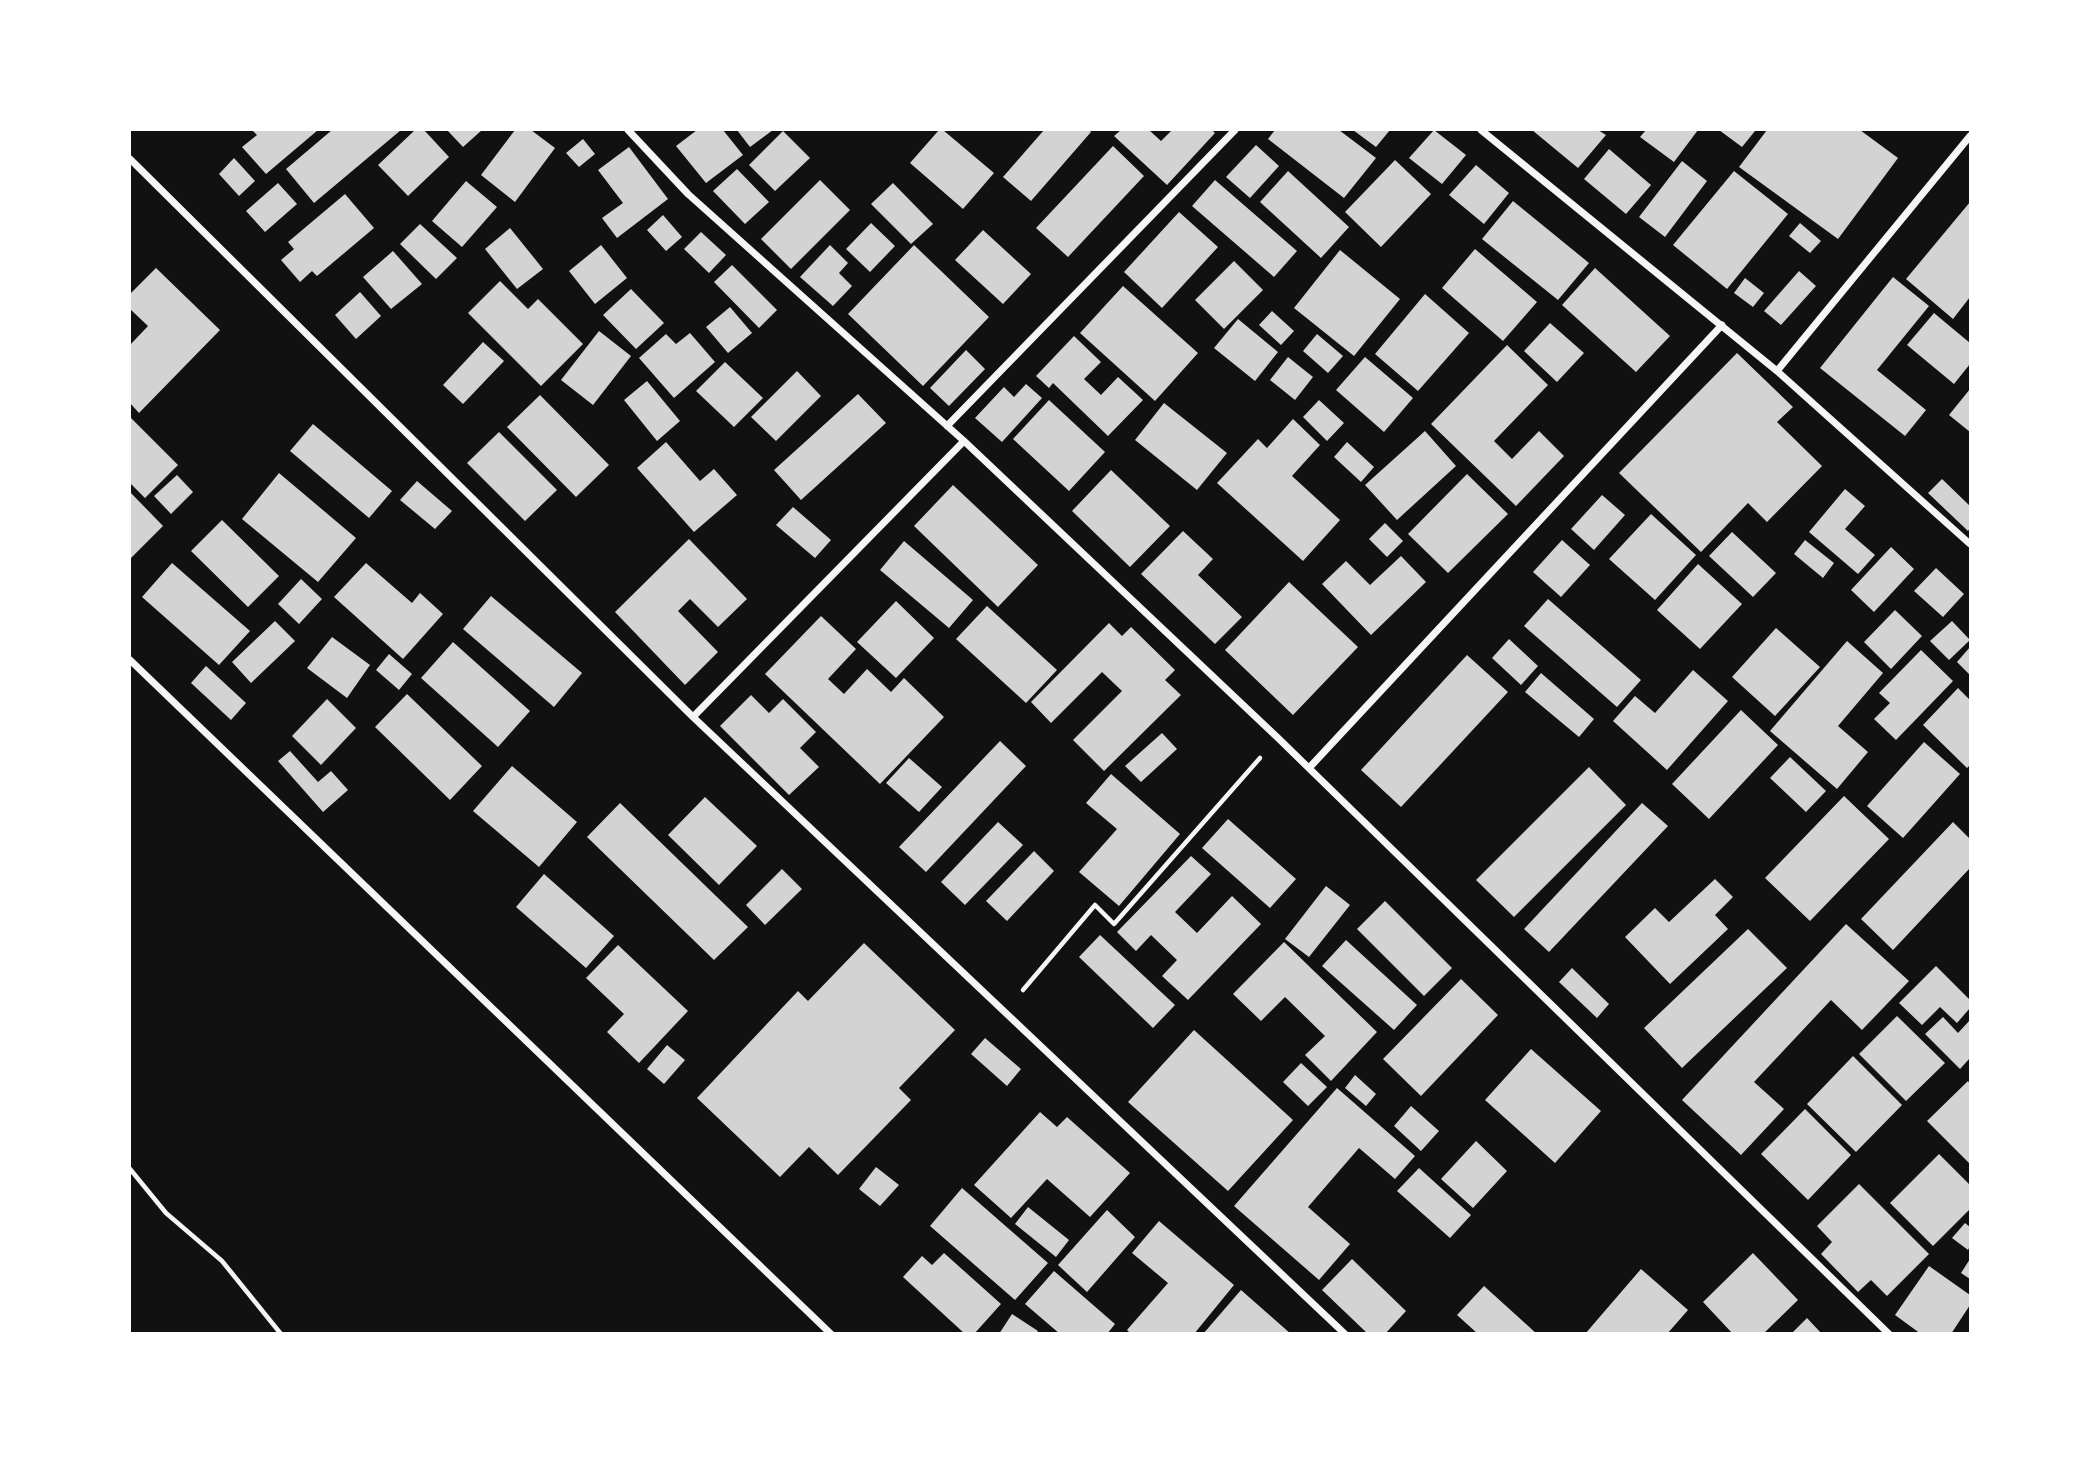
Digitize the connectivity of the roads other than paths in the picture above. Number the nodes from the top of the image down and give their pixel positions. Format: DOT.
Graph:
graph roads {
  1 [pos="628,130"];
  2 [pos="1235,130"];
  3 [pos="1481,130"];
  4 [pos="1970,136"];
  5 [pos="130,159"];
  6 [pos="1722,326"];
  7 [pos="1777,371"];
  8 [pos="947,426"];
  9 [pos="964,441"];
  10 [pos="1970,544"];
  11 [pos="130,660"];
  12 [pos="693,718"];
  13 [pos="1309,768"];
  14 [pos="831,1334"];
  15 [pos="1345,1334"];
  16 [pos="1889,1334"];
  1 -- 8 [label="street"];
  2 -- 8 [label="street"];
  3 -- 6 [label="street"];
  4 -- 7 [label="street"];
  5 -- 12 [label="street"];
  6 -- 7 [label="street"];
  6 -- 13 [label="street"];
  7 -- 10 [label="street"];
  8 -- 9 [label="street"];
  9 -- 12 [label="street"];
  9 -- 13 [label="street"];
  11 -- 14 [label="street"];
  12 -- 15 [label="street"];
  13 -- 16 [label="street"];
}
